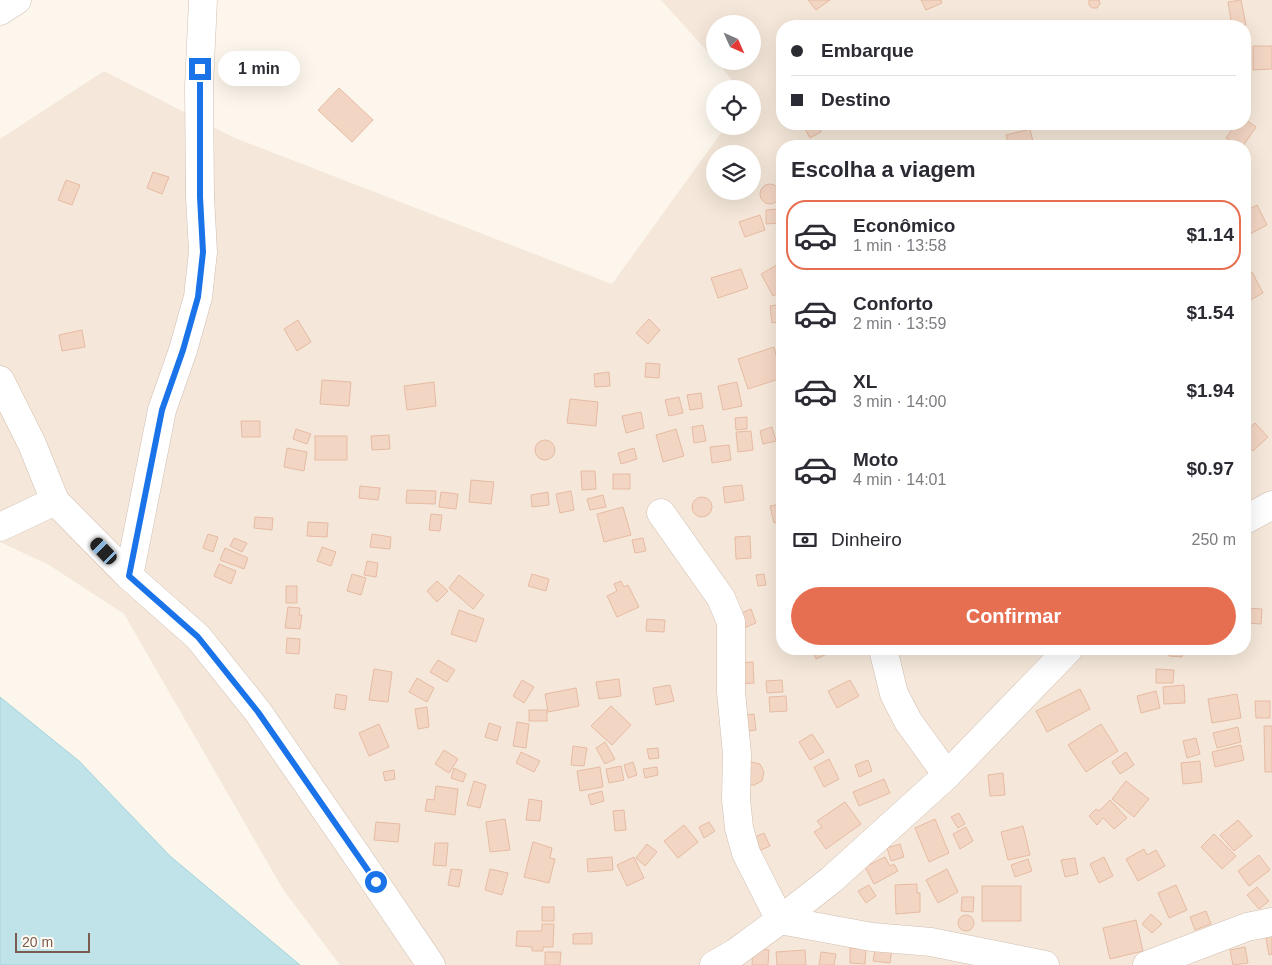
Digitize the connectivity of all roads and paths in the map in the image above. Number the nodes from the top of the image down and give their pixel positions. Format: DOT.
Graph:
graph roads {
  1 [pos="16,0"];
  2 [pos="203,0"];
  3 [pos="0,11"];
  4 [pos="0,380"];
  5 [pos="55,500"];
  6 [pos="1272,505"];
  7 [pos="661,513"];
  8 [pos="1251,517"];
  9 [pos="0,527"];
  10 [pos="129,576"];
  11 [pos="884,655"];
  12 [pos="1064,655"];
  13 [pos="947,775"];
  14 [pos="780,920"];
  15 [pos="1272,922"];
  16 [pos="431,965"];
  17 [pos="714,965"];
  18 [pos="1045,965"];
  19 [pos="1147,965"];
  1 -- 3 [label="street"];
  2 -- 10 [label="street"];
  4 -- 5 [label="street"];
  5 -- 9 [label="street"];
  5 -- 10 [label="street"];
  6 -- 8 [label="street"];
  7 -- 14 [label="street"];
  10 -- 16 [label="street"];
  11 -- 13 [label="street"];
  12 -- 13 [label="street"];
  13 -- 14 [label="street"];
  14 -- 17 [label="street"];
  14 -- 18 [label="street"];
  15 -- 19 [label="street"];
}
